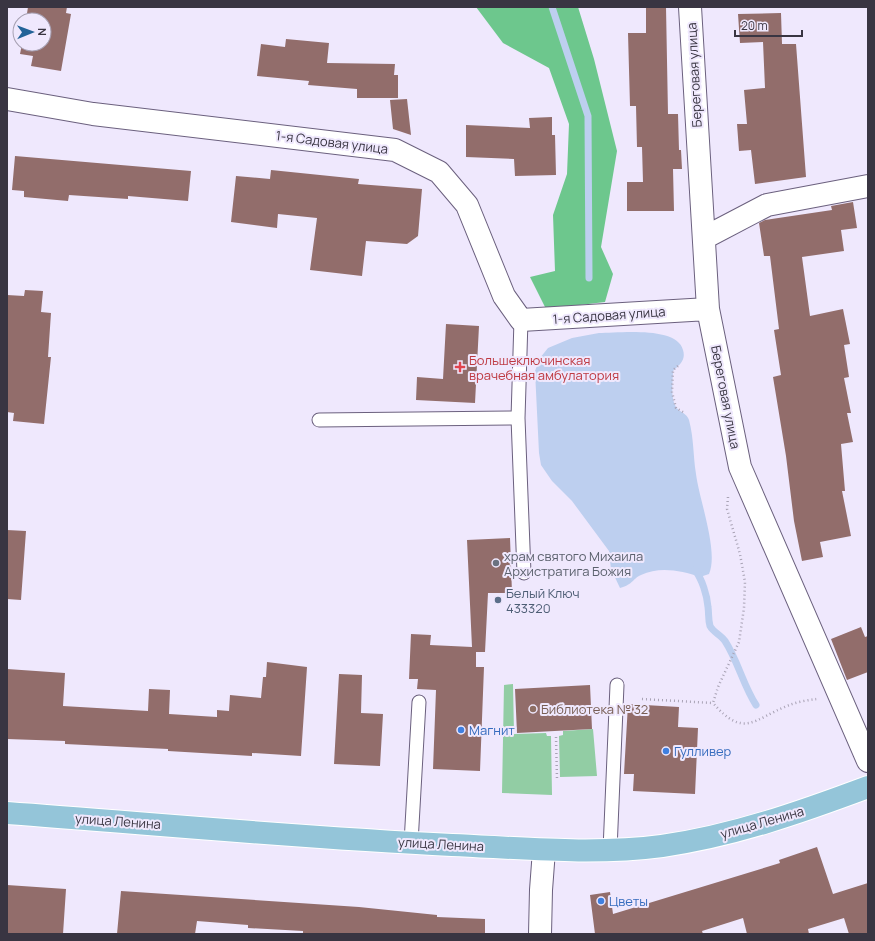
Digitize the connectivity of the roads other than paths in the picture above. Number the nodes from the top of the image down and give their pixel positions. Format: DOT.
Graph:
graph roads {
  1 [pos="690,7"];
  2 [pos="7,99"];
  3 [pos="868,186"];
  4 [pos="704,238"];
  5 [pos="708,309"];
  6 [pos="521,320"];
  7 [pos="518,418"];
  8 [pos="319,420"];
  9 [pos="524,573"];
  10 [pos="617,685"];
  11 [pos="419,702"];
  12 [pos="868,761"];
  13 [pos="868,787"];
  14 [pos="7,813"];
  15 [pos="411,843"];
  16 [pos="544,850"];
  17 [pos="610,850"];
  18 [pos="540,934"];
  1 -- 4 [label="street, Береговая улица"];
  2 -- 6 [label="street, 1-я Садовая улица"];
  3 -- 4 [label="street"];
  4 -- 5 [label="street, Береговая улица"];
  5 -- 6 [label="street, 1-я Садовая улица"];
  5 -- 12 [label="street, Береговая улица"];
  6 -- 7 [label="lane"];
  7 -- 8 [label="lane"];
  7 -- 9 [label="lane"];
  10 -- 17 [label="lane"];
  11 -- 15 [label="lane"];
  13 -- 17 [label="main road, улица Ленина"];
  14 -- 15 [label="main road, улица Ленина"];
  15 -- 16 [label="main road, улица Ленина"];
  16 -- 17 [label="main road, улица Ленина"];
  16 -- 18 [label="street"];
}
